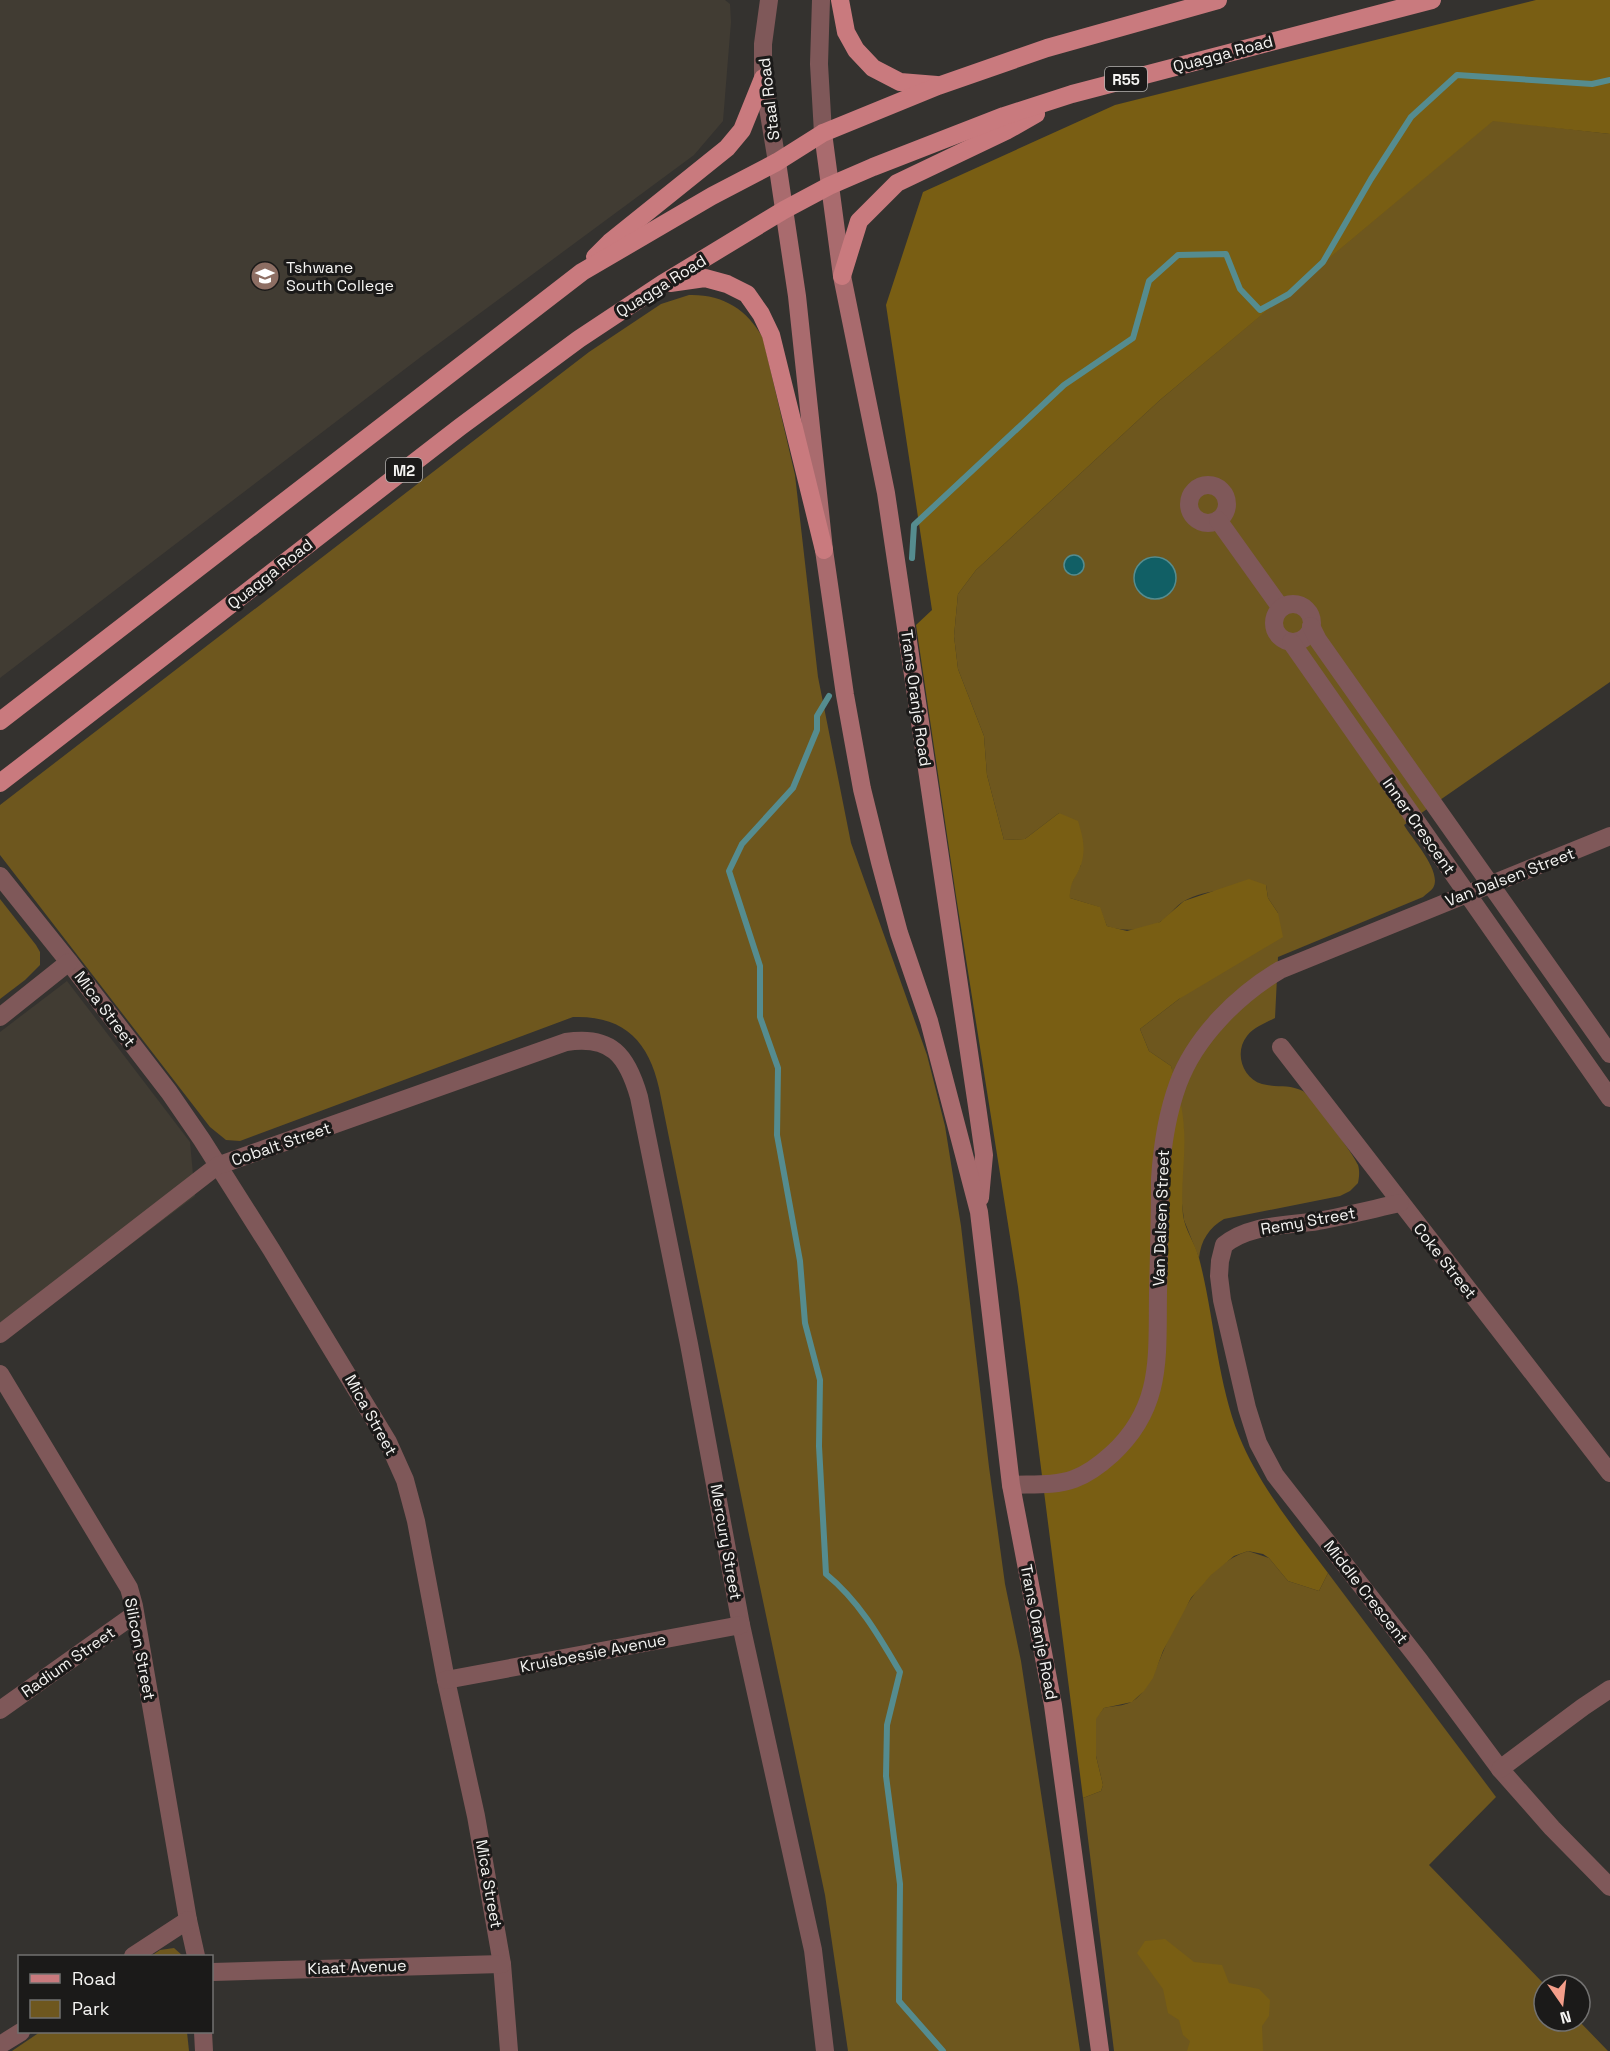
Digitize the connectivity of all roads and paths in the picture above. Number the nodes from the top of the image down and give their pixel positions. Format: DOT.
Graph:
graph roads {
  1 [pos="821,0"];
  2 [pos="840,0"];
  3 [pos="1218,0"];
  4 [pos="1432,0"];
  5 [pos="766,5"];
  6 [pos="763,78"];
  7 [pos="938,86"];
  8 [pos="1072,94"];
  9 [pos="823,133"];
  10 [pos="777,162"];
  11 [pos="829,186"];
  12 [pos="784,210"];
  13 [pos="582,272"];
  14 [pos="842,276"];
  15 [pos="662,284"];
  16 [pos="1218,520"];
  17 [pos="824,550"];
  18 [pos="1281,608"];
  19 [pos="1311,626"];
  20 [pos="1291,642"];
  21 [pos="0,721"];
  22 [pos="0,783"];
  23 [pos="1610,836"];
  24 [pos="0,876"];
  25 [pos="1490,884"];
  26 [pos="1466,894"];
  27 [pos="69,962"];
  28 [pos="0,1017"];
  29 [pos="605,1044"];
  30 [pos="1281,1047"];
  31 [pos="1610,1054"];
  32 [pos="1610,1098"];
  33 [pos="217,1166"];
  34 [pos="1400,1203"];
  35 [pos="979,1212"];
  36 [pos="1222,1249"];
  37 [pos="0,1334"];
  38 [pos="0,1374"];
  39 [pos="1610,1473"];
  40 [pos="1011,1485"];
  41 [pos="135,1614"];
  42 [pos="741,1625"];
  43 [pos="446,1680"];
  44 [pos="1610,1689"];
  45 [pos="0,1710"];
  46 [pos="1500,1769"];
  47 [pos="1610,1887"];
  48 [pos="188,1920"];
  49 [pos="135,1955"];
  50 [pos="196,1955"];
  51 [pos="502,1964"];
  52 [pos="213,1972"];
  53 [pos="18,2033"];
  54 [pos="203,2033"];
  55 [pos="0,2045"];
  56 [pos="204,2051"];
  57 [pos="509,2051"];
  58 [pos="825,2051"];
  59 [pos="1100,2051"];
  1 -- 9 [label="street"];
  2 -- 7 [label="main road"];
  3 -- 7 [label="main road"];
  4 -- 8 [label="main road, Quagga Road / R55"];
  5 -- 6 [label="street, Staal Road"];
  6 -- 10 [label="street, Staal Road"];
  6 -- 13 [label="main road"];
  7 -- 9 [label="main road"];
  8 -- 11 [label="main road, Quagga Road / R55"];
  8 -- 14 [label="main road"];
  9 -- 10 [label="main road"];
  9 -- 11 [label="main road, Trans Oranje Road"];
  10 -- 12 [label="main road, Trans Oranje Road"];
  10 -- 13 [label="main road"];
  11 -- 12 [label="main road, Quagga Road / M2"];
  11 -- 14 [label="main road, Trans Oranje Road"];
  12 -- 15 [label="main road, Quagga Road / M2"];
  12 -- 17 [label="main road, Trans Oranje Road"];
  13 -- 21 [label="main road"];
  14 -- 35 [label="main road, Trans Oranje Road"];
  15 -- 17 [label="main road"];
  15 -- 22 [label="main road, Quagga Road / M2"];
  16 -- 18 [label="street"];
  17 -- 35 [label="main road, Trans Oranje Road"];
  18 -- 19 [label="street"];
  18 -- 20 [label="street"];
  19 -- 20 [label="street"];
  19 -- 25 [label="street, Inner Crescent"];
  20 -- 26 [label="street, Inner Crescent"];
  23 -- 25 [label="street, Van Dalsen Street"];
  24 -- 27 [label="street, Mica Street"];
  25 -- 26 [label="street, Van Dalsen Street"];
  25 -- 31 [label="street, Inner Crescent"];
  26 -- 32 [label="street, Inner Crescent"];
  26 -- 40 [label="street, Van Dalsen Street"];
  27 -- 28 [label="street"];
  27 -- 33 [label="street, Mica Street"];
  29 -- 33 [label="street, Cobalt Street"];
  29 -- 42 [label="street, Mercury Street"];
  30 -- 34 [label="street, Coke Street"];
  33 -- 37 [label="street, Cobalt Street"];
  33 -- 43 [label="street, Mica Street"];
  34 -- 36 [label="street, Remy Street"];
  34 -- 39 [label="street, Coke Street"];
  35 -- 40 [label="main road, Trans Oranje Road"];
  36 -- 46 [label="street, Middle Crescent"];
  38 -- 41 [label="street, Silicon Street"];
  40 -- 59 [label="main road, Trans Oranje Road"];
  41 -- 45 [label="street, Radium Street"];
  41 -- 48 [label="street, Silicon Street"];
  42 -- 43 [label="street, Kruisbessie Avenue"];
  42 -- 58 [label="street, Mercury Street"];
  43 -- 51 [label="street, Mica Street"];
  44 -- 46 [label="street"];
  46 -- 47 [label="street, Middle Crescent"];
  48 -- 49 [label="street"];
  48 -- 50 [label="street, Silicon Street"];
  51 -- 52 [label="street, Kiaat Avenue"];
  51 -- 57 [label="street, Mica Street"];
  53 -- 55 [label="street"];
  54 -- 56 [label="street"];
}
